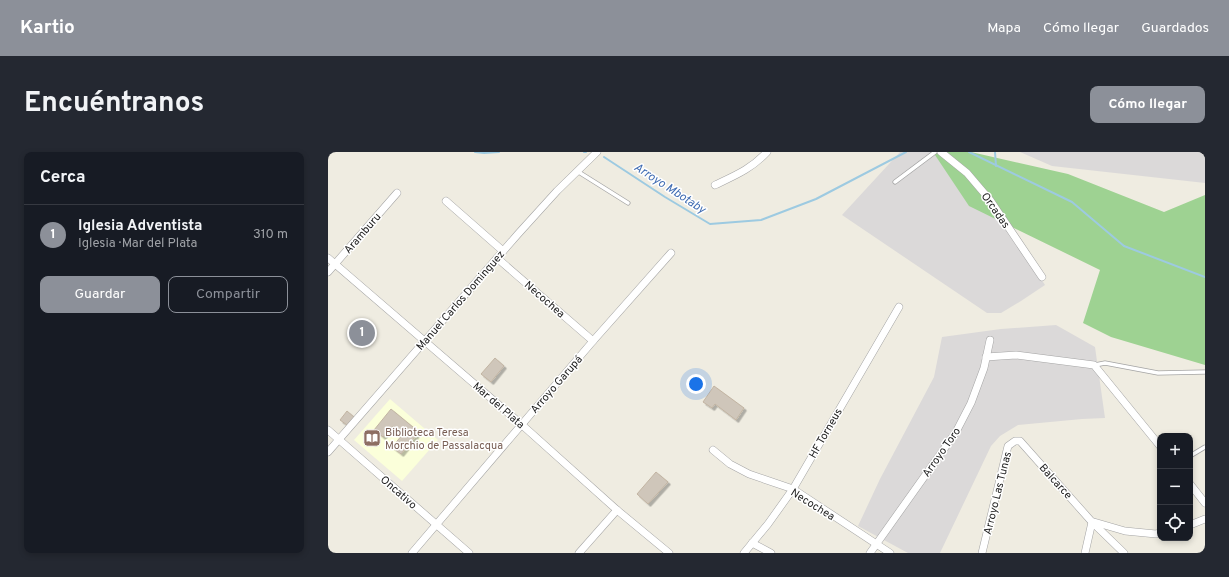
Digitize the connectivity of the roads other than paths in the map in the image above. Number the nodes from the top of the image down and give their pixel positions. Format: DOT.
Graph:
graph roads {
  1 [pos="597,152"];
  2 [pos="767,152"];
  3 [pos="935,152"];
  4 [pos="941,152"];
  5 [pos="577,171"];
  6 [pos="895,182"];
  7 [pos="716,185"];
  8 [pos="396,193"];
  9 [pos="446,201"];
  10 [pos="628,203"];
  11 [pos="503,251"];
  12 [pos="671,253"];
  13 [pos="328,258"];
  14 [pos="497,258"];
  15 [pos="335,264"];
  16 [pos="328,272"];
  17 [pos="1042,277"];
  18 [pos="899,307"];
  19 [pos="990,340"];
  20 [pos="425,341"];
  21 [pos="593,341"];
  22 [pos="986,357"];
  23 [pos="1094,365"];
  24 [pos="1205,372"];
  25 [pos="521,424"];
  26 [pos="328,430"];
  27 [pos="338,439"];
  28 [pos="1020,441"];
  29 [pos="1157,442"];
  30 [pos="1205,447"];
  31 [pos="713,450"];
  32 [pos="328,452"];
  33 [pos="1193,454"];
  34 [pos="1193,488"];
  35 [pos="792,489"];
  36 [pos="1205,503"];
  37 [pos="617,510"];
  38 [pos="1205,519"];
  39 [pos="1092,522"];
  40 [pos="436,524"];
  41 [pos="1193,524"];
  42 [pos="1157,534"];
  43 [pos="752,543"];
  44 [pos="876,544"];
  45 [pos="412,553"];
  46 [pos="469,553"];
  47 [pos="579,553"];
  48 [pos="669,553"];
  49 [pos="744,553"];
  50 [pos="771,553"];
  51 [pos="870,553"];
  52 [pos="890,553"];
  53 [pos="982,553"];
  54 [pos="1085,553"];
  55 [pos="1124,553"];
  1 -- 5 [label="street, Manuel Carlos Dominguez"];
  2 -- 7 [label="street"];
  3 -- 6 [label="lane"];
  4 -- 17 [label="street, Orcadas"];
  5 -- 10 [label="lane"];
  5 -- 11 [label="street, Manuel Carlos Dominguez"];
  8 -- 15 [label="street, Aramburu"];
  9 -- 11 [label="street"];
  11 -- 14 [label="street, Manuel Carlos Dominguez"];
  12 -- 21 [label="street, Arroyo Garupá"];
  13 -- 15 [label="street, Mar del Plata"];
  14 -- 20 [label="street, Manuel Carlos Dominguez"];
  14 -- 21 [label="street, Necochea"];
  15 -- 16 [label="street, Aramburu"];
  15 -- 20 [label="street, Mar del Plata"];
  18 -- 35 [label="street, HF Torneus"];
  19 -- 22 [label="street, Arroyo Toro"];
  20 -- 25 [label="street, Mar del Plata"];
  20 -- 27 [label="street, Manuel Carlos Dominguez"];
  21 -- 25 [label="street, Arroyo Garupá"];
  22 -- 23 [label="street"];
  22 -- 44 [label="street, Arroyo Toro"];
  23 -- 24 [label="lane"];
  23 -- 29 [label="street"];
  25 -- 37 [label="street, Mar del Plata"];
  25 -- 40 [label="street, Arroyo Garupá"];
  26 -- 27 [label="street, Oncativo"];
  27 -- 32 [label="street, Manuel Carlos Dominguez"];
  27 -- 40 [label="street, Oncativo"];
  28 -- 39 [label="street, Balcarce"];
  28 -- 53 [label="street, Arroyo Las Tunas"];
  30 -- 33 [label="lane"];
  31 -- 35 [label="street, Necochea"];
  34 -- 36 [label="street"];
  35 -- 43 [label="street, HF Torneus"];
  35 -- 44 [label="street, Necochea"];
  37 -- 47 [label="street"];
  37 -- 48 [label="street, Mar del Plata"];
  38 -- 41 [label="street"];
  39 -- 42 [label="street"];
  39 -- 54 [label="street"];
  39 -- 55 [label="street, Balcarce"];
  40 -- 45 [label="street, Arroyo Garupá"];
  40 -- 46 [label="street, Oncativo"];
  43 -- 49 [label="street, HF Torneus"];
  43 -- 50 [label="street"];
  44 -- 51 [label="street, Arroyo Toro"];
  44 -- 52 [label="street, Necochea"];
}
